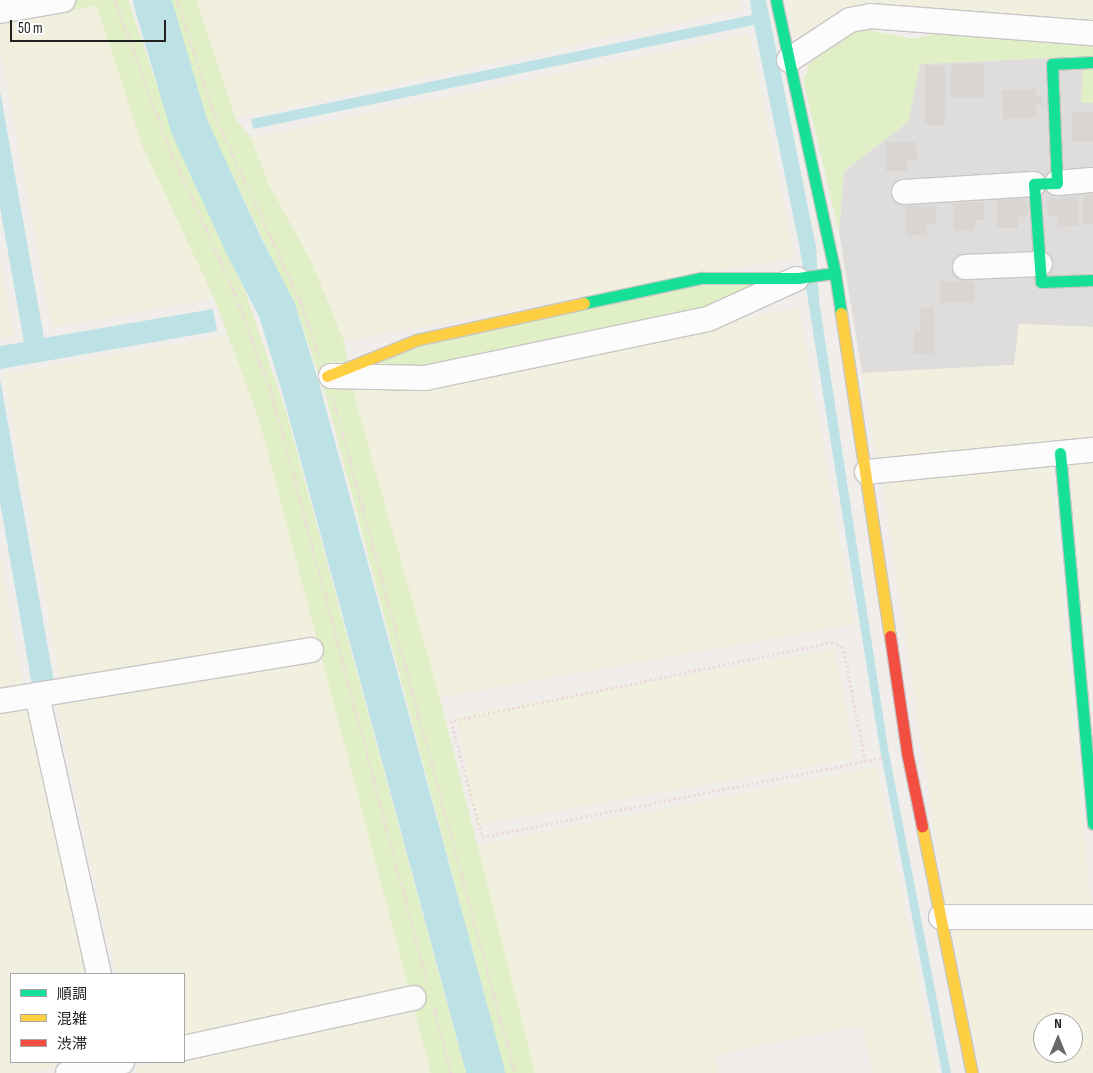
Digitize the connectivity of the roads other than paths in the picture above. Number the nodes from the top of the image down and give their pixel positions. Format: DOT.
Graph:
graph roads {
  1 [pos="63,0"];
  2 [pos="776,0"];
  3 [pos="0,11"];
  4 [pos="1093,33"];
  5 [pos="788,60"];
  6 [pos="1093,62"];
  7 [pos="1092,180"];
  8 [pos="1045,184"];
  9 [pos="904,192"];
  10 [pos="1040,264"];
  11 [pos="965,268"];
  12 [pos="835,273"];
  13 [pos="798,278"];
  14 [pos="1093,280"];
  15 [pos="327,376"];
  16 [pos="1093,450"];
  17 [pos="1060,453"];
  18 [pos="867,472"];
  19 [pos="1084,626"];
  20 [pos="311,650"];
  21 [pos="37,695"];
  22 [pos="0,701"];
  23 [pos="1093,824"];
  24 [pos="940,917"];
  25 [pos="1093,918"];
  26 [pos="99,973"];
  27 [pos="425,997"];
  28 [pos="185,1048"];
  29 [pos="115,1063"];
  30 [pos="68,1073"];
  31 [pos="972,1073"];
  1 -- 3 [label="street"];
  2 -- 5 [label="street"];
  4 -- 5 [label="street"];
  5 -- 12 [label="street"];
  6 -- 8 [label="street"];
  7 -- 8 [label="street"];
  8 -- 9 [label="street"];
  8 -- 10 [label="street"];
  10 -- 11 [label="street"];
  10 -- 14 [label="street"];
  12 -- 13 [label="street"];
  12 -- 18 [label="street"];
  13 -- 15 [label="street"];
  13 -- 15 [label="street"];
  16 -- 17 [label="street"];
  17 -- 18 [label="street"];
  17 -- 19 [label="street"];
  18 -- 24 [label="street"];
  19 -- 23 [label="street"];
  20 -- 21 [label="street"];
  21 -- 22 [label="street"];
  21 -- 26 [label="street"];
  24 -- 25 [label="street"];
  24 -- 31 [label="street"];
  27 -- 28 [label="street"];
  29 -- 30 [label="street"];
}
